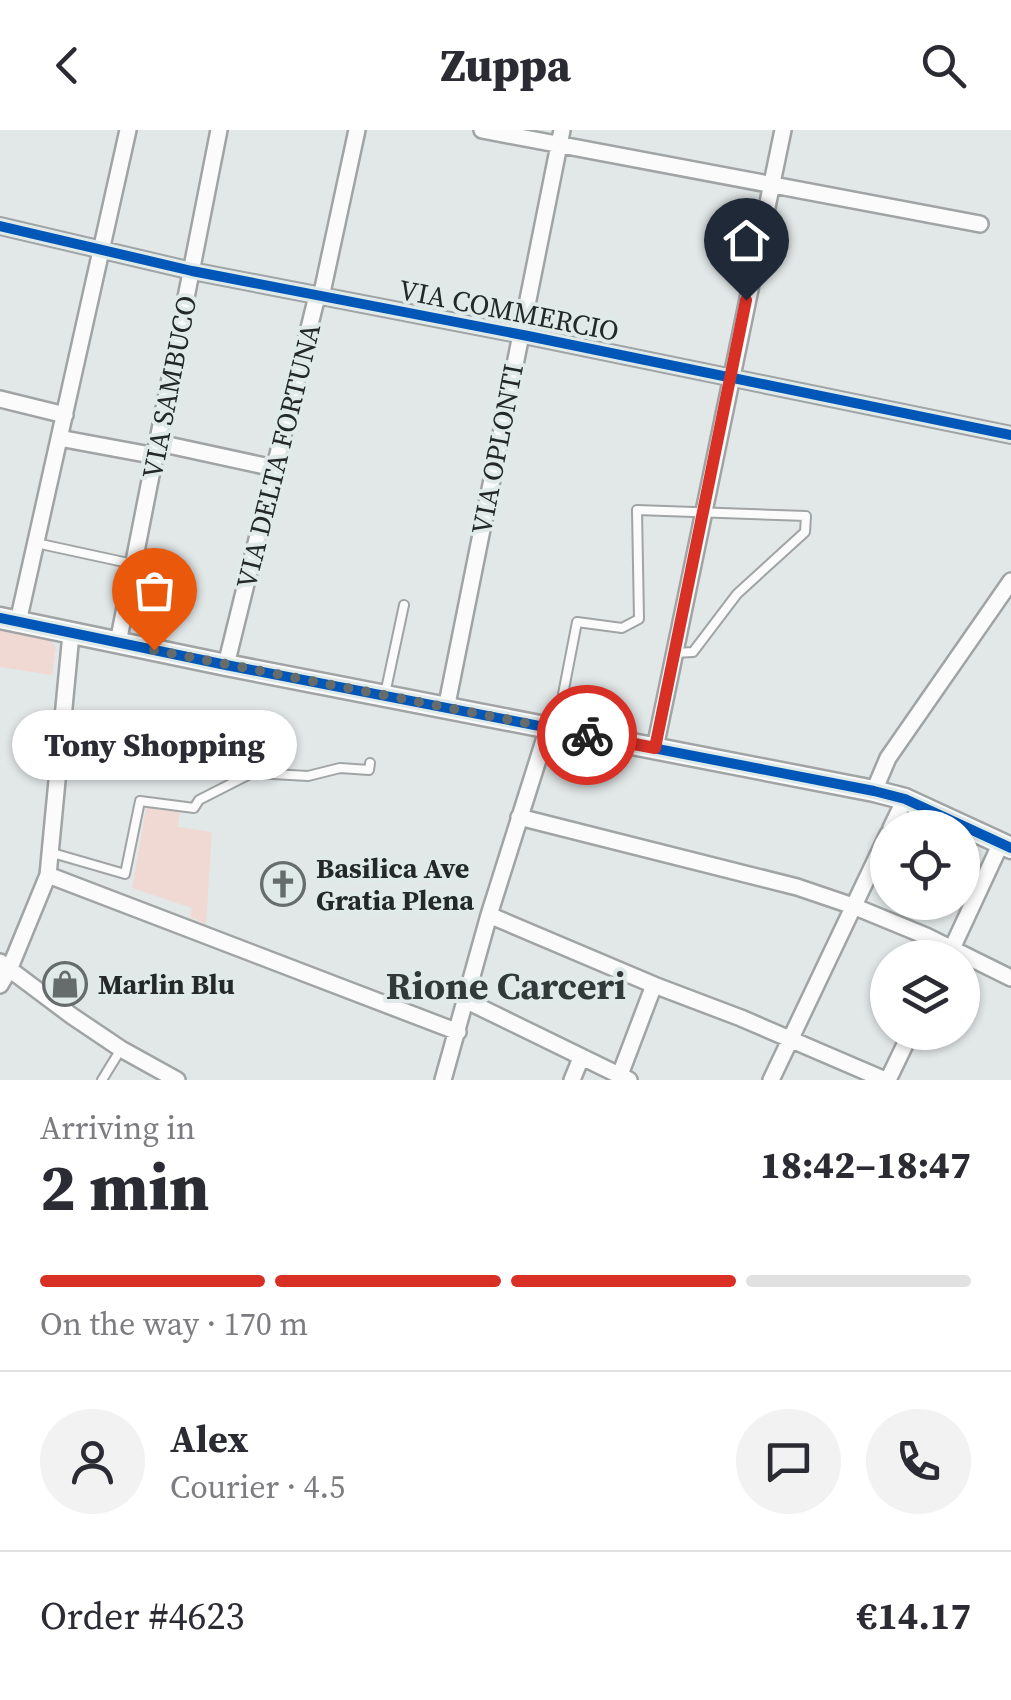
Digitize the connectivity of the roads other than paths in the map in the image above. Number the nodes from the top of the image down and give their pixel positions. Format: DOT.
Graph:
graph roads {
  1 [pos="128,130"];
  2 [pos="219,130"];
  3 [pos="357,130"];
  4 [pos="482,130"];
  5 [pos="783,130"];
  6 [pos="560,137"];
  7 [pos="770,185"];
  8 [pos="980,224"];
  9 [pos="0,226"];
  10 [pos="102,250"];
  11 [pos="192,271"];
  12 [pos="319,296"];
  13 [pos="519,335"];
  14 [pos="730,377"];
  15 [pos="0,399"];
  16 [pos="65,415"];
  17 [pos="1011,434"];
  18 [pos="59,438"];
  19 [pos="157,450"];
  20 [pos="274,468"];
  21 [pos="703,513"];
  22 [pos="36,543"];
  23 [pos="133,564"];
  24 [pos="1011,581"];
  25 [pos="404,605"];
  26 [pos="9,620"];
  27 [pos="71,634"];
  28 [pos="118,643"];
  29 [pos="675,653"];
  30 [pos="226,665"];
  31 [pos="379,700"];
  32 [pos="446,709"];
  33 [pos="552,729"];
  34 [pos="655,748"];
  35 [pos="370,763"];
  36 [pos="874,791"];
  37 [pos="904,799"];
  38 [pos="899,810"];
  39 [pos="518,817"];
  40 [pos="1006,846"];
  41 [pos="50,852"];
  42 [pos="870,871"];
  43 [pos="48,875"];
  44 [pos="853,906"];
  45 [pos="489,915"];
  46 [pos="923,940"];
  47 [pos="957,940"];
  48 [pos="980,965"];
  49 [pos="4,966"];
  50 [pos="1011,978"];
  51 [pos="0,985"];
  52 [pos="654,985"];
  53 [pos="467,1001"];
  54 [pos="458,1032"];
  55 [pos="791,1038"];
  56 [pos="122,1049"];
  57 [pos="902,1050"];
  58 [pos="581,1058"];
  59 [pos="622,1079"];
  60 [pos="102,1080"];
  61 [pos="177,1080"];
  62 [pos="443,1080"];
  63 [pos="572,1080"];
  64 [pos="772,1080"];
  65 [pos="886,1080"];
  1 -- 10 [label="street"];
  2 -- 11 [label="street, VIA SAMBUCO"];
  3 -- 12 [label="street, VIA DELTA FORTUNA"];
  4 -- 6 [label="street"];
  5 -- 7 [label="street"];
  6 -- 7 [label="street"];
  6 -- 13 [label="street, VIA OPLONTI"];
  7 -- 8 [label="street"];
  7 -- 14 [label="street"];
  9 -- 10 [label="street, VIA COMMERCIO"];
  10 -- 11 [label="street, VIA COMMERCIO"];
  10 -- 16 [label="street"];
  11 -- 12 [label="street, VIA COMMERCIO"];
  11 -- 19 [label="street, VIA SAMBUCO"];
  12 -- 13 [label="street, VIA COMMERCIO"];
  12 -- 20 [label="street, VIA DELTA FORTUNA"];
  13 -- 14 [label="street, VIA COMMERCIO"];
  13 -- 32 [label="street, VIA OPLONTI"];
  14 -- 17 [label="street, VIA COMMERCIO"];
  14 -- 21 [label="street"];
  15 -- 16 [label="street"];
  16 -- 18 [label="street"];
  18 -- 19 [label="street"];
  18 -- 22 [label="street"];
  19 -- 20 [label="street"];
  19 -- 23 [label="street, VIA SAMBUCO"];
  20 -- 30 [label="street, VIA DELTA FORTUNA"];
  21 -- 29 [label="street"];
  21 -- 29 [label="lane"];
  21 -- 33 [label="lane"];
  22 -- 23 [label="lane"];
  22 -- 26 [label="street"];
  23 -- 28 [label="street, VIA SAMBUCO"];
  24 -- 36 [label="street"];
  25 -- 31 [label="lane"];
  26 -- 27 [label="street"];
  27 -- 28 [label="street"];
  27 -- 41 [label="street"];
  28 -- 30 [label="street"];
  29 -- 34 [label="street"];
  30 -- 31 [label="street"];
  31 -- 32 [label="street"];
  32 -- 33 [label="street"];
  33 -- 34 [label="street"];
  33 -- 39 [label="street"];
  34 -- 36 [label="street"];
  35 -- 41 [label="lane"];
  36 -- 37 [label="street"];
  37 -- 38 [label="street"];
  37 -- 40 [label="street"];
  39 -- 44 [label="street"];
  39 -- 45 [label="street"];
  40 -- 47 [label="street"];
  41 -- 43 [label="street"];
  42 -- 44 [label="street"];
  43 -- 49 [label="street"];
  43 -- 54 [label="street"];
  44 -- 46 [label="street"];
  44 -- 55 [label="street"];
  45 -- 52 [label="street"];
  45 -- 53 [label="street"];
  48 -- 50 [label="street"];
  49 -- 51 [label="street"];
  49 -- 56 [label="street"];
  52 -- 55 [label="street"];
  52 -- 59 [label="street"];
  53 -- 54 [label="street"];
  53 -- 58 [label="street"];
  54 -- 62 [label="street"];
  55 -- 64 [label="street"];
  55 -- 65 [label="street"];
  56 -- 60 [label="lane"];
  56 -- 61 [label="street"];
  57 -- 65 [label="street"];
  58 -- 59 [label="street"];
  58 -- 63 [label="street"];
}
